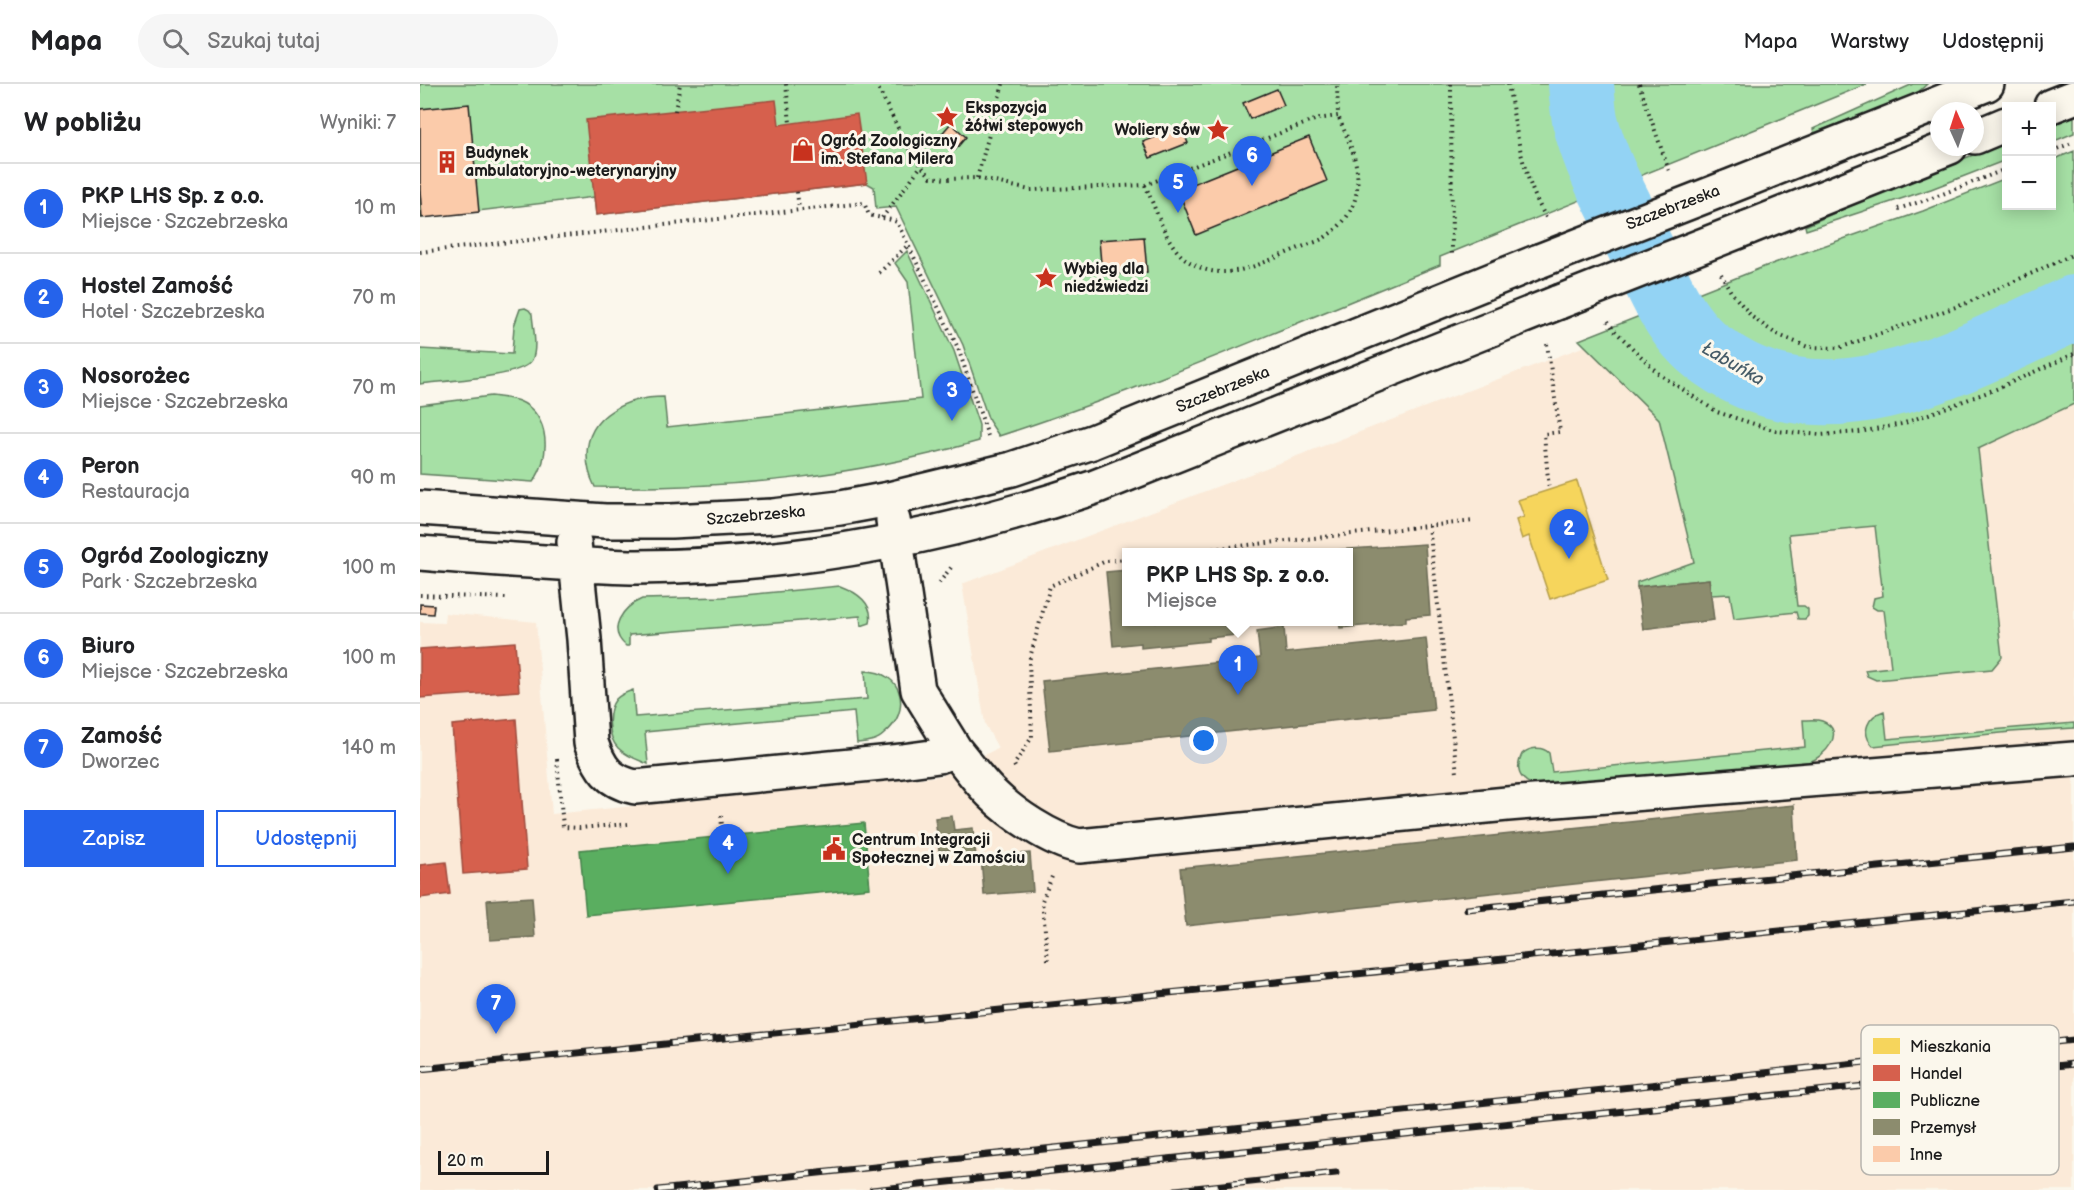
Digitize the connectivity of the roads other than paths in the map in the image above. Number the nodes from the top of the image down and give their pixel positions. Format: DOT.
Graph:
graph roads {
  1 [pos="1966,94"];
  2 [pos="2074,97"];
  3 [pos="2056,104"];
  4 [pos="2002,126"];
  5 [pos="1984,133"];
  6 [pos="1930,155"];
  7 [pos="889,499"];
  8 [pos="420,508"];
  9 [pos="573,519"];
  10 [pos="896,542"];
  11 [pos="420,553"];
  12 [pos="576,564"];
  13 [pos="955,750"];
  14 [pos="2074,759"];
  1 -- 7 [label="street, Szczebrzeska, bridge"];
  2 -- 3 [label="street"];
  4 -- 5 [label="street"];
  6 -- 10 [label="street, bridge"];
  7 -- 9 [label="street, Szczebrzeska"];
  7 -- 10 [label="street"];
  8 -- 9 [label="street, Szczebrzeska"];
  9 -- 12 [label="street"];
  10 -- 12 [label="street"];
  10 -- 13 [label="street"];
  11 -- 12 [label="street"];
  12 -- 13 [label="street"];
  13 -- 14 [label="street"];
}
